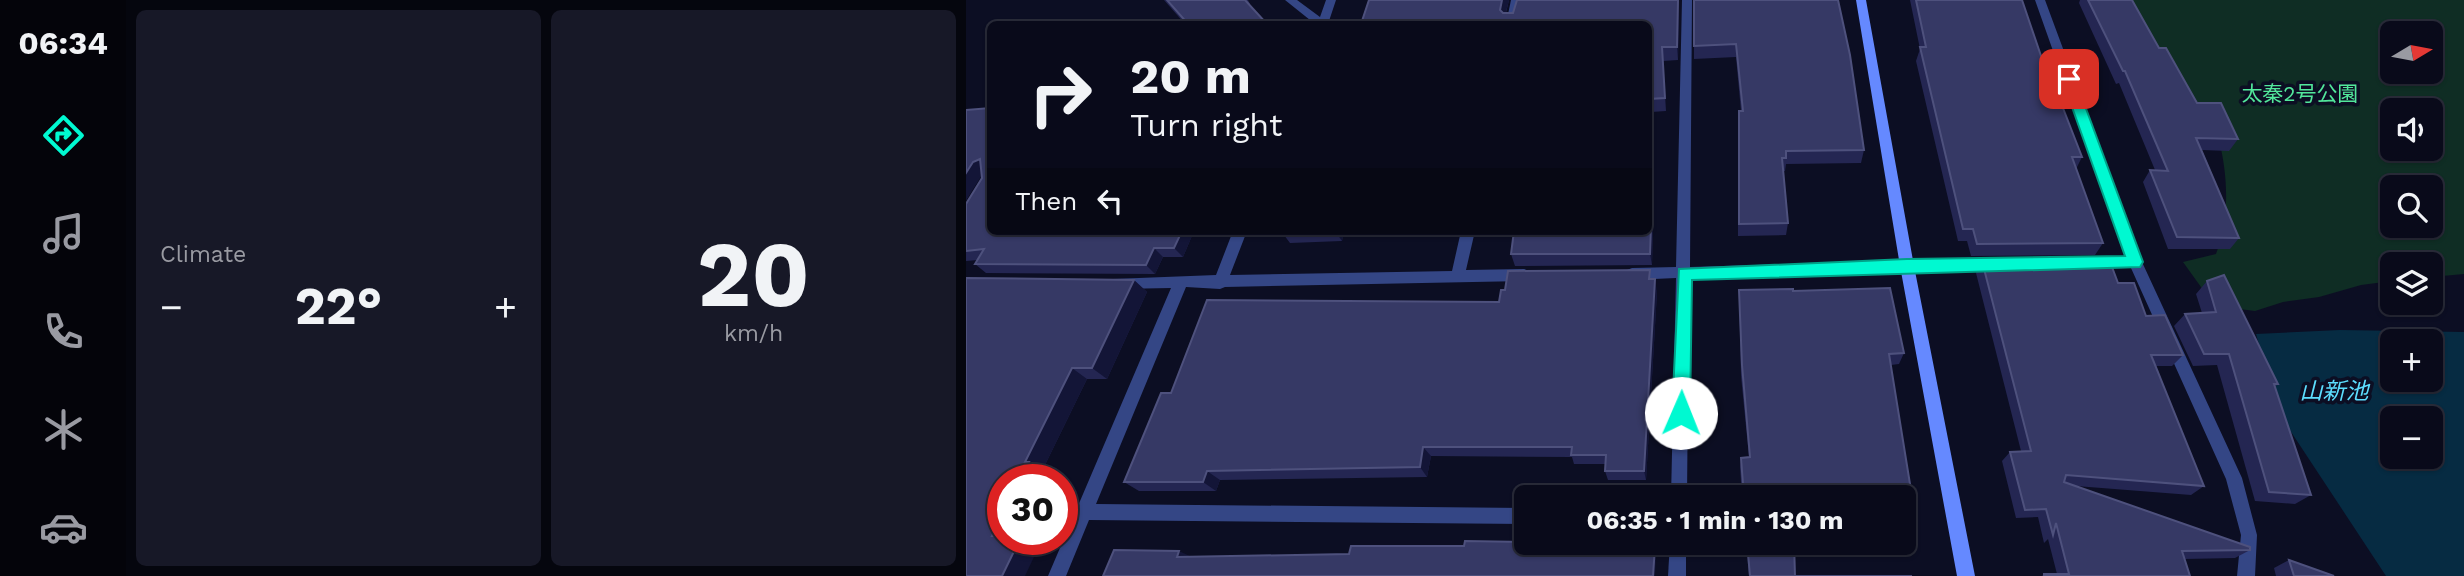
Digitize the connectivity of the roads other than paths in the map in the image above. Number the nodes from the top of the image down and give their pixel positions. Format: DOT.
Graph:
graph roads {
  1 [pos="1290,0"];
  2 [pos="1331,0"];
  3 [pos="1516,0"];
  4 [pos="1687,0"];
  5 [pos="1861,0"];
  6 [pos="2040,0"];
  7 [pos="1318,21"];
  8 [pos="1323,21"];
  9 [pos="1512,21"];
  10 [pos="1238,235"];
  11 [pos="1467,235"];
  12 [pos="2135,262"];
  13 [pos="2081,263"];
  14 [pos="2014,264"];
  15 [pos="1907,266"];
  16 [pos="1618,274"];
  17 [pos="1685,274"];
  18 [pos="1458,275"];
  19 [pos="1538,275"];
  20 [pos="1100,283"];
  21 [pos="1220,283"];
  22 [pos="1181,284"];
  23 [pos="1679,485"];
  24 [pos="1084,512"];
  25 [pos="1514,516"];
  26 [pos="1678,555"];
  27 [pos="1057,576"];
  28 [pos="1677,576"];
  29 [pos="1966,576"];
  30 [pos="2246,576"];
  1 -- 7 [label="street"];
  2 -- 8 [label="street"];
  3 -- 9 [label="street"];
  4 -- 17 [label="street"];
  5 -- 15 [label="street"];
  6 -- 12 [label="street"];
  10 -- 21 [label="street"];
  11 -- 18 [label="street"];
  12 -- 13 [label="street"];
  12 -- 30 [label="street"];
  14 -- 15 [label="street"];
  15 -- 17 [label="street"];
  15 -- 29 [label="street"];
  16 -- 17 [label="street"];
  17 -- 23 [label="street"];
  18 -- 19 [label="street"];
  18 -- 21 [label="street"];
  20 -- 22 [label="street"];
  21 -- 22 [label="street"];
  22 -- 24 [label="street"];
  24 -- 25 [label="street"];
  24 -- 27 [label="street"];
  26 -- 28 [label="street"];
}
